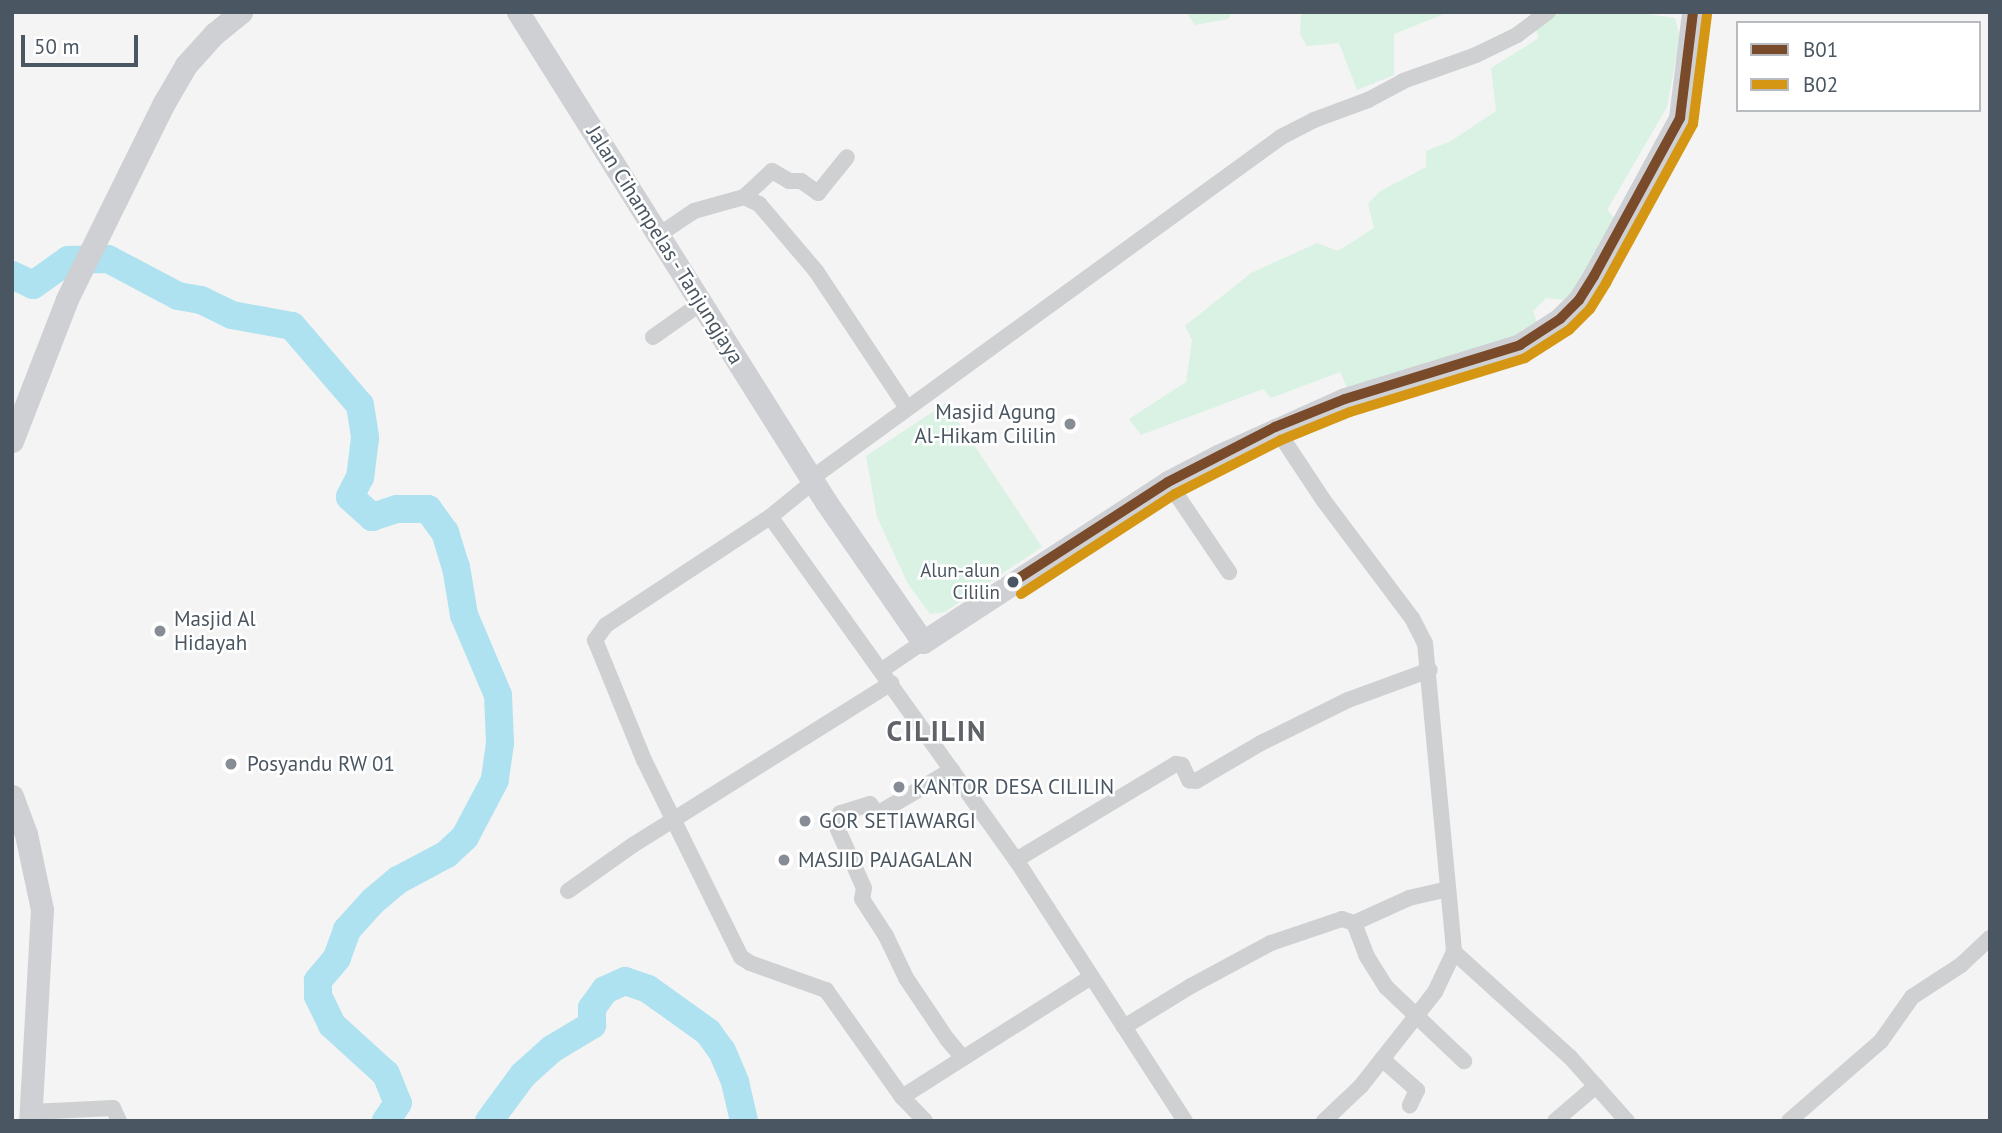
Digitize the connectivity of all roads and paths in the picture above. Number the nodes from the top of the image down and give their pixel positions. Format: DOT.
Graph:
graph roads {
  1 [pos="241,12"];
  2 [pos="518,12"];
  3 [pos="1548,12"];
  4 [pos="1693,12"];
  5 [pos="847,157"];
  6 [pos="744,197"];
  7 [pos="660,234"];
  8 [pos="701,303"];
  9 [pos="653,337"];
  10 [pos="907,408"];
  11 [pos="1275,428"];
  12 [pos="12,441"];
  13 [pos="812,478"];
  14 [pos="1168,482"];
  15 [pos="770,517"];
  16 [pos="1229,572"];
  17 [pos="923,642"];
  18 [pos="1430,670"];
  19 [pos="886,676"];
  20 [pos="952,770"];
  21 [pos="12,796"];
  22 [pos="674,820"];
  23 [pos="1016,860"];
  24 [pos="1448,889"];
  25 [pos="568,891"];
  26 [pos="1353,923"];
  27 [pos="1990,938"];
  28 [pos="1454,953"];
  29 [pos="1091,977"];
  30 [pos="1415,1017"];
  31 [pos="1124,1027"];
  32 [pos="962,1057"];
  33 [pos="1382,1059"];
  34 [pos="1464,1061"];
  35 [pos="1596,1086"];
  36 [pos="902,1097"];
  37 [pos="1410,1105"];
  38 [pos="30,1116"];
  39 [pos="119,1121"];
  40 [pos="925,1121"];
  41 [pos="1185,1121"];
  42 [pos="1324,1121"];
  43 [pos="1555,1121"];
  44 [pos="1627,1121"];
  45 [pos="1789,1121"];
  1 -- 12 [label="main road"];
  2 -- 7 [label="main road, Jalan Cihampelas - Tanjungjaya"];
  3 -- 10 [label="street"];
  4 -- 11 [label="main road"];
  5 -- 6 [label="street"];
  6 -- 7 [label="street"];
  6 -- 10 [label="street"];
  7 -- 8 [label="main road, Jalan Cihampelas - Tanjungjaya"];
  8 -- 9 [label="street"];
  8 -- 13 [label="main road, Jalan Cihampelas - Tanjungjaya"];
  10 -- 13 [label="street"];
  11 -- 14 [label="main road"];
  11 -- 18 [label="street"];
  13 -- 15 [label="street"];
  13 -- 17 [label="main road, Jalan Cihampelas - Tanjungjaya"];
  14 -- 16 [label="street"];
  14 -- 17 [label="main road"];
  15 -- 19 [label="street"];
  15 -- 22 [label="street"];
  17 -- 19 [label="street"];
  18 -- 23 [label="street"];
  18 -- 24 [label="street"];
  19 -- 20 [label="street"];
  19 -- 22 [label="street"];
  20 -- 23 [label="street"];
  20 -- 32 [label="street"];
  21 -- 38 [label="main road"];
  22 -- 25 [label="street"];
  22 -- 36 [label="street"];
  23 -- 29 [label="street"];
  24 -- 26 [label="street"];
  24 -- 28 [label="street"];
  26 -- 30 [label="street"];
  26 -- 31 [label="street"];
  27 -- 45 [label="street"];
  28 -- 30 [label="street"];
  28 -- 35 [label="street"];
  29 -- 31 [label="street"];
  29 -- 32 [label="street"];
  30 -- 33 [label="street"];
  30 -- 34 [label="street"];
  31 -- 41 [label="street"];
  32 -- 36 [label="street"];
  33 -- 37 [label="street"];
  33 -- 42 [label="street"];
  35 -- 43 [label="street"];
  35 -- 44 [label="street"];
  36 -- 40 [label="street"];
  38 -- 39 [label="street"];
}
